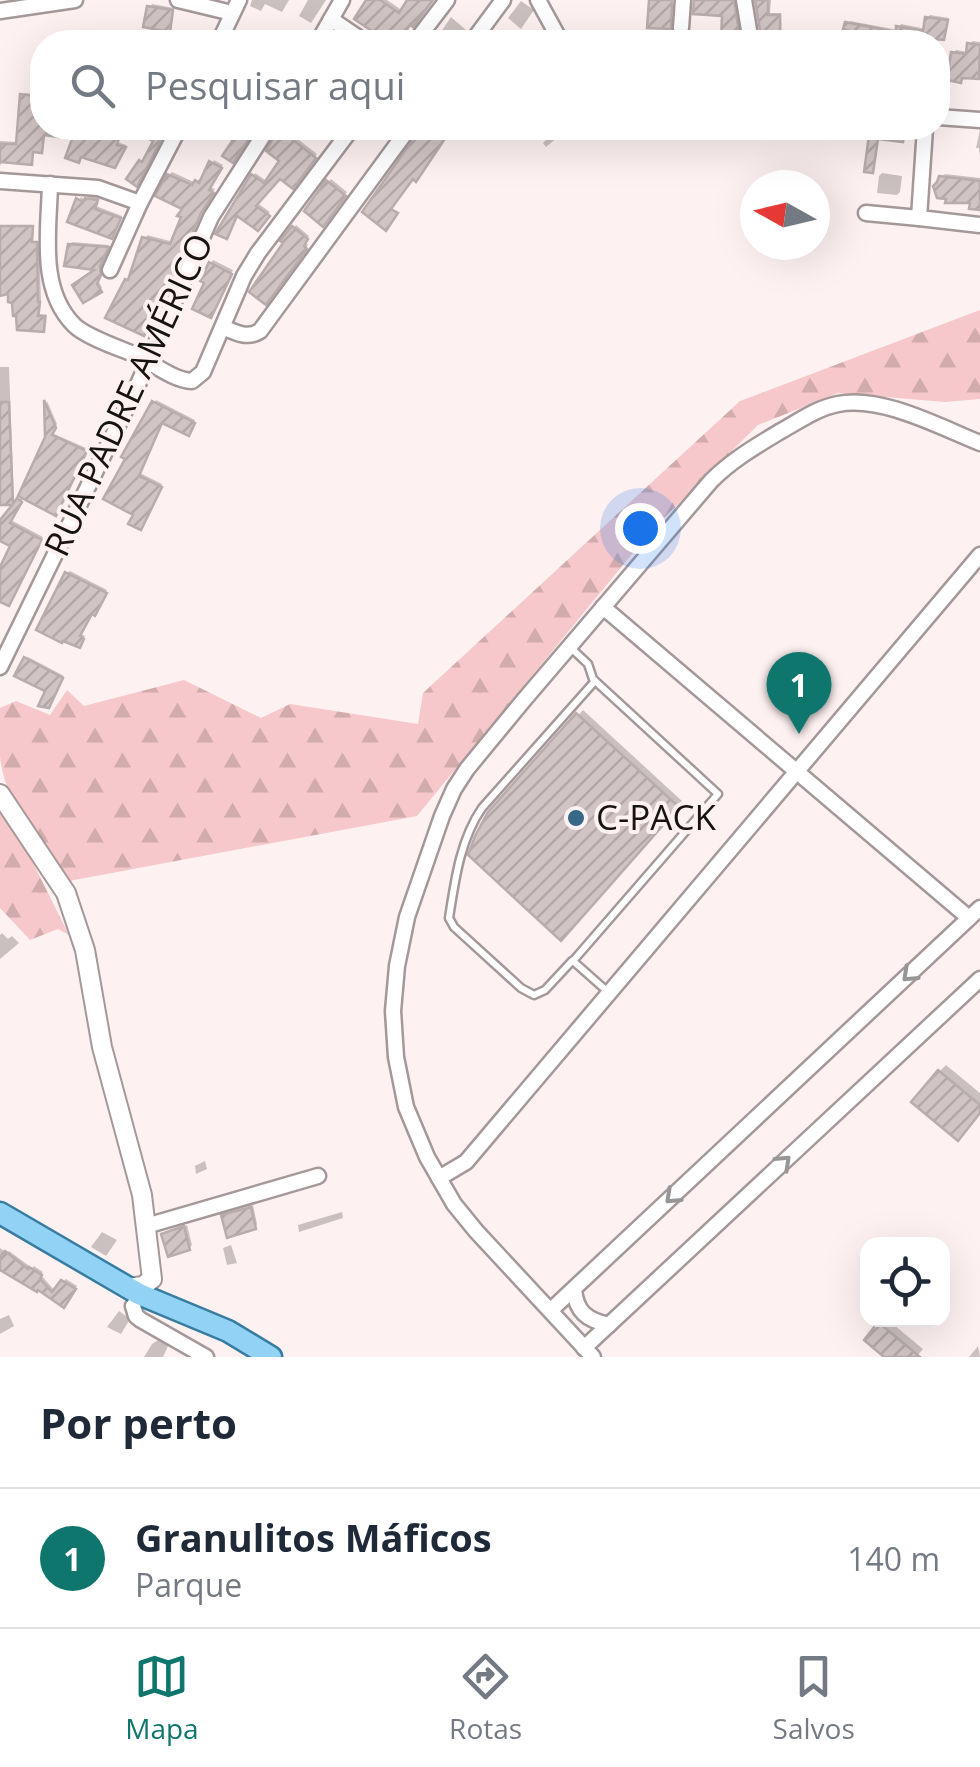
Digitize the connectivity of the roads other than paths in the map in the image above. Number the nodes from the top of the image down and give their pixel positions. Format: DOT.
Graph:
graph roads {
  1 [pos="75,0"];
  2 [pos="178,0"];
  3 [pos="342,0"];
  4 [pos="447,0"];
  5 [pos="502,0"];
  6 [pos="538,0"];
  7 [pos="683,0"];
  8 [pos="744,0"];
  9 [pos="235,6"];
  10 [pos="0,11"];
  11 [pos="331,19"];
  12 [pos="681,28"];
  13 [pos="224,30"];
  14 [pos="325,30"];
  15 [pos="347,30"];
  16 [pos="424,30"];
  17 [pos="481,30"];
  18 [pos="554,30"];
  19 [pos="749,30"];
  20 [pos="950,118"];
  21 [pos="980,120"];
  22 [pos="173,140"];
  23 [pos="260,140"];
  24 [pos="343,140"];
  25 [pos="400,140"];
  26 [pos="924,140"];
  27 [pos="0,181"];
  28 [pos="50,184"];
  29 [pos="140,204"];
  30 [pos="866,213"];
  31 [pos="919,218"];
  32 [pos="980,225"];
  33 [pos="110,270"];
  34 [pos="223,327"];
  35 [pos="149,361"];
  36 [pos="980,443"];
  37 [pos="980,555"];
  38 [pos="603,607"];
  39 [pos="569,646"];
  40 [pos="0,668"];
  41 [pos="595,681"];
  42 [pos="797,772"];
  43 [pos="0,794"];
  44 [pos="974,913"];
  45 [pos="572,960"];
  46 [pos="980,979"];
  47 [pos="608,993"];
  48 [pos="318,1176"];
  49 [pos="439,1178"];
  50 [pos="0,1213"];
  51 [pos="0,1224"];
  52 [pos="146,1226"];
  53 [pos="150,1253"];
  54 [pos="574,1289"];
  55 [pos="130,1297"];
  56 [pos="168,1307"];
  57 [pos="551,1310"];
  58 [pos="609,1324"];
  59 [pos="589,1352"];
  60 [pos="206,1357"];
  61 [pos="250,1357"];
  62 [pos="272,1357"];
  1 -- 10 [label="street"];
  2 -- 9 [label="street"];
  3 -- 11 [label="street"];
  4 -- 16 [label="street"];
  5 -- 17 [label="street"];
  6 -- 18 [label="street"];
  7 -- 12 [label="street"];
  8 -- 19 [label="street"];
  9 -- 13 [label="street"];
  11 -- 14 [label="street"];
  11 -- 15 [label="street"];
  20 -- 21 [label="street"];
  22 -- 29 [label="street"];
  23 -- 35 [label="street, RUA PADRE AMÉRICO"];
  24 -- 34 [label="street"];
  25 -- 34 [label="street"];
  26 -- 31 [label="street"];
  27 -- 28 [label="street"];
  28 -- 29 [label="street"];
  28 -- 35 [label="street"];
  29 -- 33 [label="street"];
  30 -- 31 [label="street"];
  31 -- 32 [label="street"];
  34 -- 35 [label="street"];
  35 -- 40 [label="street, RUA PADRE AMÉRICO"];
  36 -- 38 [label="street"];
  37 -- 42 [label="street"];
  38 -- 39 [label="street"];
  38 -- 42 [label="street"];
  39 -- 41 [label="lane"];
  39 -- 49 [label="street"];
  41 -- 45 [label="lane"];
  41 -- 45 [label="lane"];
  42 -- 44 [label="street"];
  42 -- 47 [label="street"];
  43 -- 52 [label="street"];
  44 -- 54 [label="street, one-way"];
  45 -- 47 [label="lane"];
  58 -- 46 [label="street, one-way"];
  47 -- 49 [label="street"];
  48 -- 52 [label="street"];
  49 -- 57 [label="street"];
  50 -- 55 [label="main road"];
  51 -- 55 [label="main road"];
  52 -- 53 [label="street"];
  53 -- 55 [label="street"];
  53 -- 56 [label="street"];
  54 -- 57 [label="street"];
  54 -- 58 [label="street"];
  55 -- 56 [label="main road"];
  55 -- 60 [label="street"];
  55 -- 61 [label="main road"];
  56 -- 62 [label="main road"];
  57 -- 59 [label="street"];
  58 -- 59 [label="street"];
}
